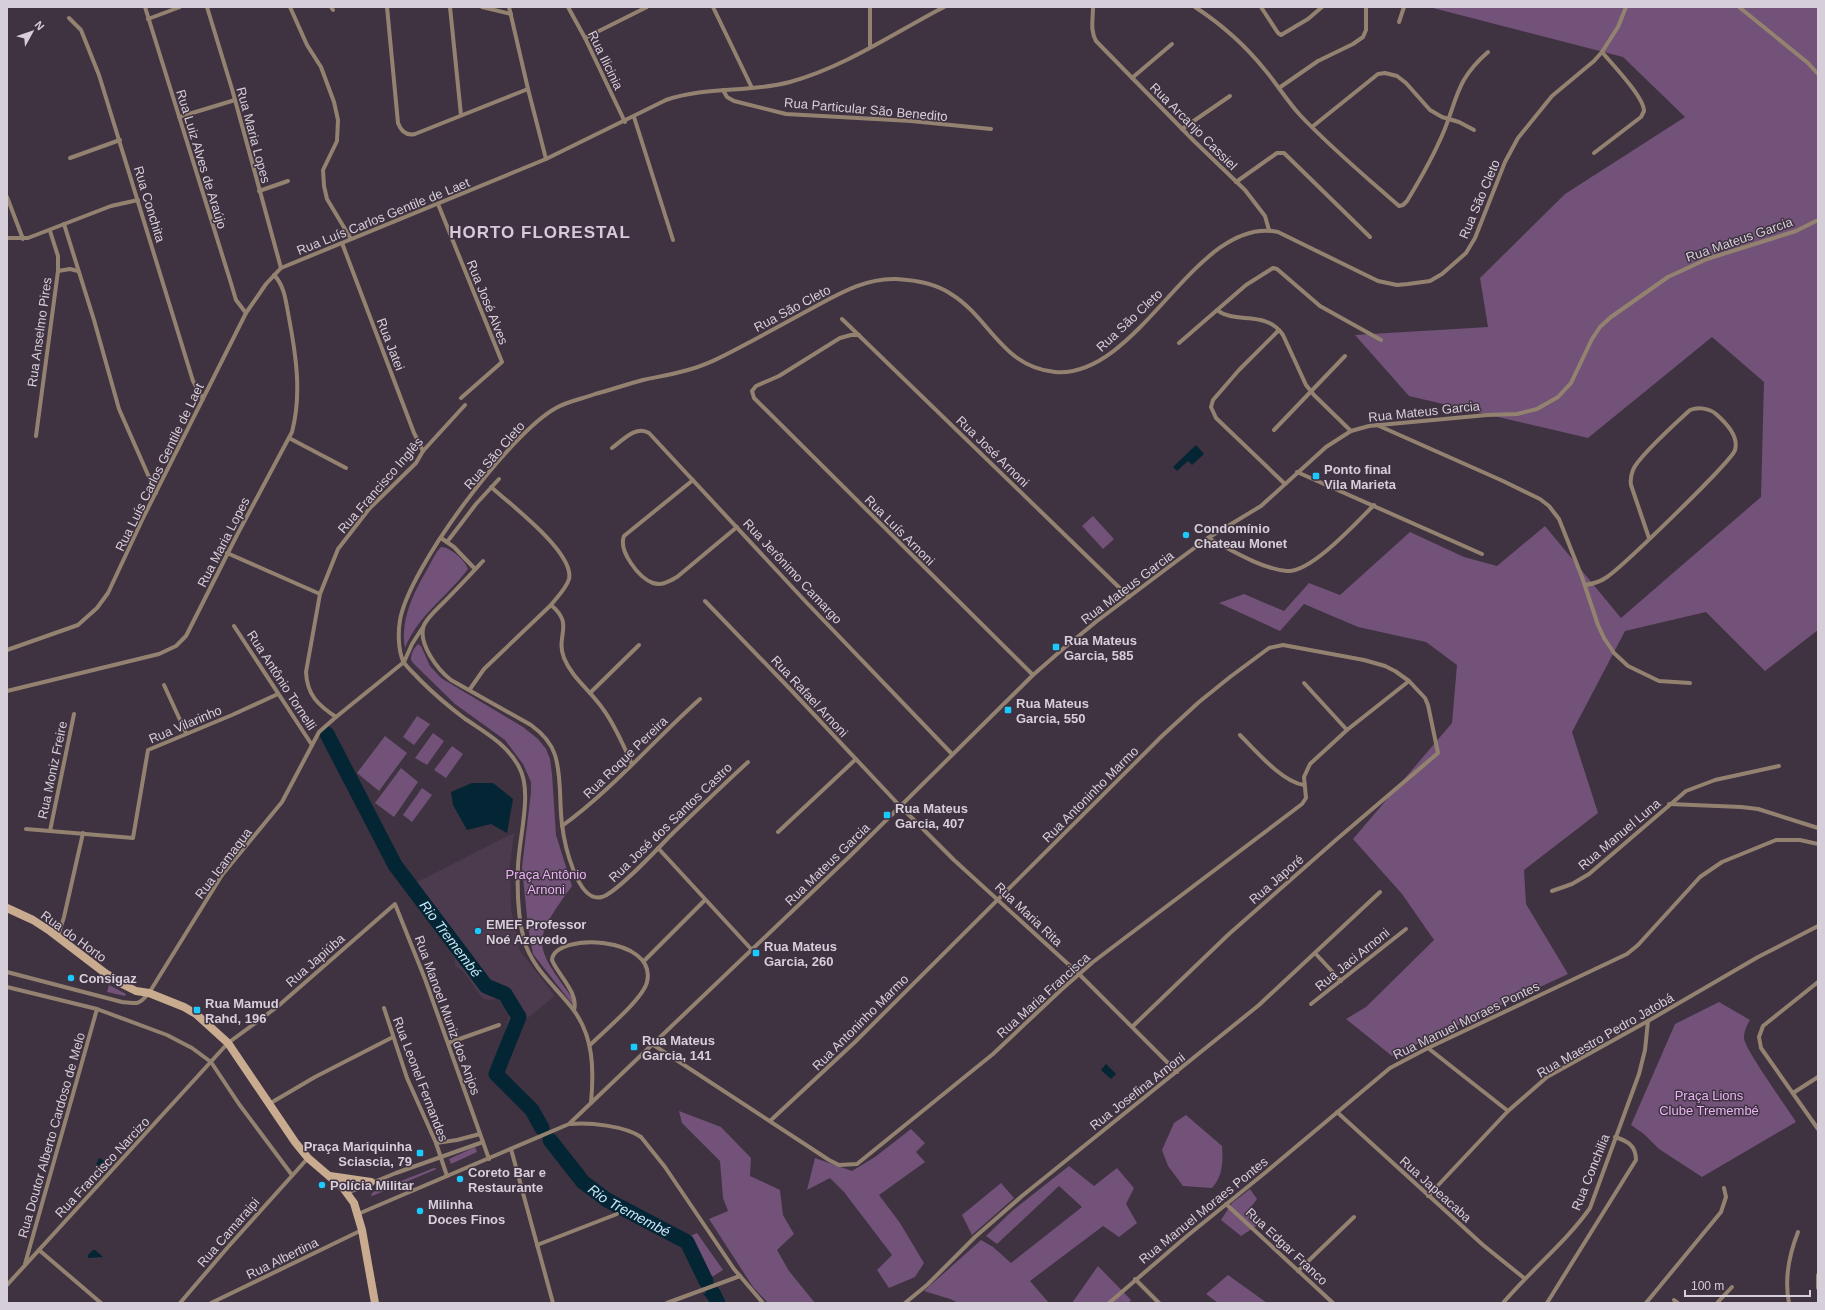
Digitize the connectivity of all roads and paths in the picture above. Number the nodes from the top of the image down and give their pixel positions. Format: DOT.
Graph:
graph roads {
  1 [pos="145,7"];
  2 [pos="180,7"];
  3 [pos="207,7"];
  4 [pos="290,7"];
  5 [pos="387,7"];
  6 [pos="450,7"];
  7 [pos="482,7"];
  8 [pos="509,7"];
  9 [pos="568,7"];
  10 [pos="647,7"];
  11 [pos="713,7"];
  12 [pos="870,7"];
  13 [pos="944,7"];
  14 [pos="1092,7"];
  15 [pos="1195,7"];
  16 [pos="1261,7"];
  17 [pos="1322,7"];
  18 [pos="1366,7"];
  19 [pos="1404,7"];
  20 [pos="1626,7"];
  21 [pos="1739,7"];
  22 [pos="511,14"];
  23 [pos="68,18"];
  24 [pos="148,19"];
  25 [pos="1399,22"];
  26 [pos="585,38"];
  27 [pos="1172,44"];
  28 [pos="870,47"];
  29 [pos="1488,52"];
  30 [pos="1602,52"];
  31 [pos="1818,74"];
  32 [pos="1132,78"];
  33 [pos="752,88"];
  34 [pos="1279,88"];
  35 [pos="528,89"];
  36 [pos="723,90"];
  37 [pos="1230,96"];
  38 [pos="235,100"];
  39 [pos="461,115"];
  40 [pos="179,117"];
  41 [pos="634,117"];
  42 [pos="1447,120"];
  43 [pos="625,122"];
  44 [pos="1312,127"];
  45 [pos="991,129"];
  46 [pos="1182,129"];
  47 [pos="1474,130"];
  48 [pos="120,140"];
  49 [pos="1594,153"];
  50 [pos="70,158"];
  51 [pos="546,159"];
  52 [pos="288,181"];
  53 [pos="1236,182"];
  54 [pos="259,191"];
  55 [pos="7,198"];
  56 [pos="138,200"];
  57 [pos="438,204"];
  58 [pos="1818,220"];
  59 [pos="64,224"];
  60 [pos="1269,230"];
  61 [pos="50,231"];
  62 [pos="1370,237"];
  63 [pos="7,238"];
  64 [pos="23,239"];
  65 [pos="351,239"];
  66 [pos="673,240"];
  67 [pos="342,243"];
  68 [pos="281,268"];
  69 [pos="58,271"];
  70 [pos="78,271"];
  71 [pos="274,275"];
  72 [pos="1217,310"];
  73 [pos="246,313"];
  74 [pos="842,319"];
  75 [pos="1280,330"];
  76 [pos="858,335"];
  77 [pos="1381,340"];
  78 [pos="1179,343"];
  79 [pos="1345,356"];
  80 [pos="1311,392"];
  81 [pos="461,398"];
  82 [pos="204,399"];
  83 [pos="465,405"];
  84 [pos="1376,425"];
  85 [pos="1274,430"];
  86 [pos="1351,431"];
  87 [pos="36,436"];
  88 [pos="289,438"];
  89 [pos="612,448"];
  90 [pos="423,451"];
  91 [pos="346,468"];
  92 [pos="1297,472"];
  93 [pos="499,478"];
  94 [pos="693,480"];
  95 [pos="1285,484"];
  96 [pos="491,487"];
  97 [pos="156,493"];
  98 [pos="1374,505"];
  99 [pos="737,527"];
  100 [pos="441,538"];
  101 [pos="1208,538"];
  102 [pos="1649,538"];
  103 [pos="447,542"];
  104 [pos="227,553"];
  105 [pos="1482,554"];
  106 [pos="483,561"];
  107 [pos="475,569"];
  108 [pos="1585,586"];
  109 [pos="320,594"];
  110 [pos="1130,597"];
  111 [pos="705,601"];
  112 [pos="551,605"];
  113 [pos="234,626"];
  114 [pos="424,626"];
  115 [pos="639,645"];
  116 [pos="7,650"];
  117 [pos="404,662"];
  118 [pos="1033,675"];
  119 [pos="1410,681"];
  120 [pos="1304,683"];
  121 [pos="1690,684"];
  122 [pos="164,685"];
  123 [pos="470,689"];
  124 [pos="7,691"];
  125 [pos="590,693"];
  126 [pos="278,694"];
  127 [pos="700,699"];
  128 [pos="74,714"];
  129 [pos="336,717"];
  130 [pos="1347,730"];
  131 [pos="186,733"];
  132 [pos="1240,734"];
  133 [pos="312,745"];
  134 [pos="1438,753"];
  135 [pos="952,754"];
  136 [pos="856,760"];
  137 [pos="748,762"];
  138 [pos="632,764"];
  139 [pos="1779,766"];
  140 [pos="1304,784"];
  141 [pos="1670,804"];
  142 [pos="900,806"];
  143 [pos="562,826"];
  144 [pos="1818,828"];
  145 [pos="26,829"];
  146 [pos="50,831"];
  147 [pos="778,832"];
  148 [pos="83,833"];
  149 [pos="1818,844"];
  150 [pos="658,848"];
  151 [pos="1552,891"];
  152 [pos="1380,892"];
  153 [pos="998,899"];
  154 [pos="705,900"];
  155 [pos="395,904"];
  156 [pos="7,908"];
  157 [pos="1818,926"];
  158 [pos="1406,929"];
  159 [pos="58,936"];
  160 [pos="752,950"];
  161 [pos="1315,953"];
  162 [pos="644,961"];
  163 [pos="7,972"];
  164 [pos="1079,974"];
  165 [pos="1341,981"];
  166 [pos="1818,982"];
  167 [pos="7,987"];
  168 [pos="149,993"];
  169 [pos="1312,1004"];
  170 [pos="384,1008"];
  171 [pos="97,1009"];
  172 [pos="574,1010"];
  173 [pos="1648,1021"];
  174 [pos="499,1025"];
  175 [pos="1133,1026"];
  176 [pos="393,1037"];
  177 [pos="228,1043"];
  178 [pos="448,1044"];
  179 [pos="652,1044"];
  180 [pos="590,1045"];
  181 [pos="1428,1048"];
  182 [pos="211,1062"];
  183 [pos="1177,1072"];
  184 [pos="1818,1077"];
  185 [pos="1793,1093"];
  186 [pos="591,1103"];
  187 [pos="269,1104"];
  188 [pos="1508,1111"];
  189 [pos="1337,1112"];
  190 [pos="770,1121"];
  191 [pos="569,1124"];
  192 [pos="1818,1129"];
  193 [pos="480,1134"];
  194 [pos="1615,1137"];
  195 [pos="483,1142"];
  196 [pos="436,1143"];
  197 [pos="511,1149"];
  198 [pos="439,1157"];
  199 [pos="308,1158"];
  200 [pos="490,1159"];
  201 [pos="292,1175"];
  202 [pos="328,1176"];
  203 [pos="447,1176"];
  204 [pos="371,1182"];
  205 [pos="1724,1188"];
  206 [pos="348,1193"];
  207 [pos="1428,1196"];
  208 [pos="1226,1204"];
  209 [pos="358,1214"];
  210 [pos="617,1214"];
  211 [pos="1354,1217"];
  212 [pos="362,1230"];
  213 [pos="1798,1232"];
  214 [pos="537,1245"];
  215 [pos="39,1250"];
  216 [pos="25,1266"];
  217 [pos="1298,1271"];
  218 [pos="1818,1275"];
  219 [pos="740,1276"];
  220 [pos="1524,1278"];
  221 [pos="1135,1279"];
  222 [pos="7,1286"];
  223 [pos="1732,1286"];
  224 [pos="1818,1288"];
  225 [pos="1674,1300"];
  226 [pos="101,1303"];
  227 [pos="180,1303"];
  228 [pos="211,1303"];
  229 [pos="375,1303"];
  230 [pos="553,1303"];
  231 [pos="667,1303"];
  232 [pos="763,1303"];
  233 [pos="906,1303"];
  234 [pos="1109,1303"];
  235 [pos="1159,1303"];
  236 [pos="1333,1303"];
  237 [pos="1503,1303"];
  238 [pos="1547,1303"];
  239 [pos="1646,1303"];
  240 [pos="1678,1303"];
  241 [pos="1718,1303"];
  242 [pos="1789,1303"];
  1 -- 24 [label="street, Rua Luiz Alves de Araújo"];
  2 -- 24 [label="street"];
  3 -- 38 [label="street, Rua Maria Lopes"];
  4 -- 65 [label="street"];
  5 -- 39 [label="street"];
  6 -- 39 [label="street"];
  7 -- 22 [label="street"];
  8 -- 22 [label="street"];
  9 -- 26 [label="street, Rua Ilicinia"];
  10 -- 26 [label="street"];
  11 -- 33 [label="street"];
  12 -- 28 [label="street"];
  13 -- 28 [label="street, Rua Luís Carlos Gentile de Laet"];
  14 -- 32 [label="street, Rua Arcanjo Cassiel"];
  15 -- 34 [label="street"];
  16 -- 17 [label="street"];
  18 -- 34 [label="street"];
  19 -- 25 [label="street"];
  20 -- 30 [label="street, Rua São Cleto"];
  21 -- 31 [label="street"];
  22 -- 35 [label="street"];
  23 -- 48 [label="street, Rua Conchita"];
  24 -- 40 [label="street, Rua Luiz Alves de Araújo"];
  26 -- 43 [label="street, Rua Ilicinia"];
  27 -- 32 [label="street"];
  28 -- 33 [label="street, Rua Luís Carlos Gentile de Laet"];
  29 -- 42 [label="street"];
  30 -- 49 [label="street"];
  30 -- 60 [label="street, Rua São Cleto"];
  32 -- 46 [label="street, Rua Arcanjo Cassiel"];
  33 -- 36 [label="street, Rua Luís Carlos Gentile de Laet"];
  34 -- 44 [label="street"];
  35 -- 39 [label="street"];
  35 -- 51 [label="street"];
  36 -- 41 [label="street, Rua Luís Carlos Gentile de Laet"];
  36 -- 45 [label="street, Rua Particular São Benedito"];
  37 -- 46 [label="street"];
  38 -- 40 [label="street"];
  38 -- 54 [label="street, Rua Maria Lopes"];
  40 -- 73 [label="street, Rua Luiz Alves de Araújo"];
  41 -- 43 [label="street, Rua Luís Carlos Gentile de Laet"];
  41 -- 66 [label="street"];
  42 -- 44 [label="street"];
  42 -- 44 [label="street"];
  42 -- 47 [label="street"];
  43 -- 51 [label="street, Rua Luís Carlos Gentile de Laet"];
  46 -- 53 [label="street, Rua Arcanjo Cassiel"];
  48 -- 50 [label="street"];
  48 -- 56 [label="street, Rua Conchita"];
  51 -- 57 [label="street, Rua Luís Carlos Gentile de Laet"];
  52 -- 54 [label="street"];
  53 -- 60 [label="street, Rua Arcanjo Cassiel"];
  53 -- 62 [label="street"];
  54 -- 68 [label="street, Rua Maria Lopes"];
  55 -- 64 [label="street"];
  56 -- 59 [label="street"];
  56 -- 82 [label="street, Rua Conchita"];
  57 -- 65 [label="street, Rua Luís Carlos Gentile de Laet"];
  57 -- 81 [label="street, Rua José Alves"];
  58 -- 84 [label="street, Rua Mateus Garcia"];
  59 -- 61 [label="street"];
  59 -- 70 [label="street"];
  60 -- 100 [label="street, Rua São Cleto"];
  61 -- 64 [label="street"];
  61 -- 69 [label="street, Rua Anselmo Pires"];
  63 -- 64 [label="street"];
  65 -- 67 [label="street, Rua Luís Carlos Gentile de Laet"];
  67 -- 68 [label="street, Rua Luís Carlos Gentile de Laet"];
  67 -- 90 [label="street, Rua Jatei"];
  68 -- 71 [label="street, Rua Luís Carlos Gentile de Laet"];
  69 -- 70 [label="street"];
  69 -- 87 [label="street, Rua Anselmo Pires"];
  70 -- 97 [label="street"];
  71 -- 73 [label="street, Rua Luís Carlos Gentile de Laet"];
  71 -- 88 [label="street, Rua Maria Lopes"];
  72 -- 75 [label="street"];
  72 -- 77 [label="street"];
  72 -- 78 [label="street"];
  73 -- 82 [label="street, Rua Luís Carlos Gentile de Laet"];
  74 -- 76 [label="street, Rua José Arnoni"];
  75 -- 80 [label="street"];
  75 -- 95 [label="street"];
  76 -- 110 [label="street, Rua José Arnoni"];
  76 -- 118 [label="street, Rua Luís Arnoni"];
  79 -- 80 [label="street"];
  80 -- 85 [label="street"];
  80 -- 86 [label="street"];
  82 -- 97 [label="street, Rua Luís Carlos Gentile de Laet"];
  83 -- 90 [label="street, Rua Francisco Inglês"];
  84 -- 86 [label="street, Rua Mateus Garcia"];
  84 -- 108 [label="street"];
  86 -- 92 [label="street, Rua Mateus Garcia"];
  88 -- 91 [label="street"];
  88 -- 104 [label="street, Rua Maria Lopes"];
  89 -- 94 [label="street, Rua Jerônimo Camargo"];
  90 -- 109 [label="street, Rua Francisco Inglês"];
  92 -- 95 [label="street, Rua Mateus Garcia"];
  92 -- 98 [label="street"];
  93 -- 96 [label="street, Rua São Cleto"];
  94 -- 99 [label="street, Rua Jerônimo Camargo"];
  94 -- 99 [label="street"];
  95 -- 101 [label="street, Rua Mateus Garcia"];
  96 -- 103 [label="street, Rua São Cleto"];
  96 -- 112 [label="street"];
  97 -- 116 [label="street, Rua Luís Carlos Gentile de Laet"];
  98 -- 101 [label="street"];
  98 -- 105 [label="street"];
  99 -- 135 [label="street, Rua Jerônimo Camargo"];
  100 -- 103 [label="street"];
  100 -- 117 [label="street, Rua São Cleto"];
  101 -- 110 [label="street, Rua Mateus Garcia"];
  102 -- 102 [label="street"];
  102 -- 108 [label="street"];
  103 -- 107 [label="street"];
  104 -- 109 [label="street"];
  104 -- 124 [label="street, Rua Maria Lopes"];
  106 -- 107 [label="street"];
  107 -- 114 [label="street"];
  108 -- 121 [label="street"];
  109 -- 129 [label="street, Rua Francisco Inglês"];
  110 -- 118 [label="street, Rua Mateus Garcia"];
  111 -- 136 [label="street, Rua Rafael Arnoni"];
  112 -- 123 [label="street"];
  112 -- 125 [label="street"];
  113 -- 126 [label="street, Rua Antônio Tornelli"];
  114 -- 117 [label="street"];
  114 -- 123 [label="street, Rua José dos Santos Castro"];
  115 -- 125 [label="street"];
  117 -- 129 [label="street, Rua Icamaqua"];
  117 -- 172 [label="street"];
  118 -- 135 [label="street, Rua Mateus Garcia"];
  119 -- 130 [label="street, Rua Maria Francisca"];
  119 -- 134 [label="street, Rua Antoninho Marmo"];
  119 -- 153 [label="street, Rua Antoninho Marmo"];
  120 -- 130 [label="street"];
  122 -- 131 [label="street"];
  123 -- 143 [label="street, Rua José dos Santos Castro"];
  125 -- 138 [label="street"];
  126 -- 131 [label="street, Rua Vilarinho"];
  126 -- 133 [label="street, Rua Antônio Tornelli"];
  127 -- 138 [label="street, Rua Roque Pereira"];
  128 -- 146 [label="street, Rua Moniz Freire"];
  129 -- 133 [label="street, Rua Icamaqua"];
  130 -- 140 [label="street, Rua Maria Francisca"];
  131 -- 148 [label="street, Rua Vilarinho"];
  132 -- 140 [label="street"];
  133 -- 168 [label="street, Rua Icamaqua"];
  134 -- 175 [label="street, Rua Japoré"];
  135 -- 142 [label="street, Rua Mateus Garcia"];
  136 -- 142 [label="street, Rua Rafael Arnoni"];
  136 -- 147 [label="street"];
  137 -- 150 [label="street, Rua José dos Santos Castro"];
  138 -- 143 [label="street, Rua Roque Pereira"];
  139 -- 141 [label="street"];
  140 -- 164 [label="street, Rua Maria Francisca"];
  141 -- 144 [label="street, Rua Manuel Luna"];
  141 -- 151 [label="street, Rua Manuel Luna"];
  142 -- 153 [label="street, Rua Maria Rita"];
  142 -- 160 [label="street, Rua Mateus Garcia"];
  143 -- 150 [label="street, Rua José dos Santos Castro"];
  145 -- 146 [label="street"];
  146 -- 148 [label="street"];
  148 -- 159 [label="street"];
  149 -- 181 [label="street, Rua Manuel Moraes Pontes"];
  150 -- 154 [label="street"];
  152 -- 161 [label="street, Rua Josefina Arnoni"];
  153 -- 164 [label="street, Rua Maria Rita"];
  153 -- 190 [label="street, Rua Antoninho Marmo"];
  154 -- 160 [label="street"];
  154 -- 162 [label="street"];
  155 -- 177 [label="street, Rua Japiúba"];
  155 -- 178 [label="street, Rua Manoel Muniz dos Anjos"];
  156 -- 159 [label="main road, Rua do Horto"];
  157 -- 173 [label="street, Rua Maestro Pedro Jatobá"];
  158 -- 165 [label="street, Rua Jaci Arnoni"];
  159 -- 168 [label="main road, Rua do Horto"];
  160 -- 179 [label="street, Rua Mateus Garcia"];
  161 -- 165 [label="street"];
  161 -- 183 [label="street, Rua Josefina Arnoni"];
  162 -- 172 [label="street"];
  162 -- 180 [label="street"];
  163 -- 168 [label="street"];
  164 -- 175 [label="street, Rua Maria Rita"];
  164 -- 190 [label="street, Rua Maria Francisca"];
  165 -- 169 [label="street, Rua Jaci Arnoni"];
  166 -- 185 [label="street"];
  167 -- 171 [label="street"];
  168 -- 177 [label="main road, Rua do Horto"];
  170 -- 176 [label="street, Rua Leonel Fernandes"];
  171 -- 182 [label="street"];
  171 -- 216 [label="street, Rua Doutor Alberto Cardoso de Melo"];
  172 -- 180 [label="street"];
  173 -- 188 [label="street, Rua Maestro Pedro Jatobá"];
  173 -- 194 [label="street, Rua Conchilia"];
  174 -- 178 [label="street"];
  175 -- 183 [label="street, Rua Maria Rita"];
  176 -- 187 [label="street"];
  176 -- 196 [label="street, Rua Leonel Fernandes"];
  177 -- 182 [label="street, Rua Japiúba"];
  177 -- 187 [label="main road, Rua do Horto"];
  178 -- 193 [label="street, Rua Manoel Muniz dos Anjos"];
  179 -- 186 [label="street, Rua Mateus Garcia"];
  179 -- 190 [label="street, Rua Maria Francisca"];
  180 -- 186 [label="street"];
  181 -- 188 [label="street"];
  181 -- 189 [label="street, Rua Manuel Moraes Pontes"];
  182 -- 201 [label="street"];
  182 -- 215 [label="street, Rua Francisco Narcizo"];
  183 -- 233 [label="street, Rua Josefina Arnoni"];
  184 -- 185 [label="street"];
  185 -- 192 [label="street"];
  186 -- 191 [label="street, Rua Mateus Garcia"];
  187 -- 199 [label="main road, Rua do Horto"];
  188 -- 207 [label="street, Rua Maestro Pedro Jatobá"];
  189 -- 207 [label="street, Rua Japeacaba"];
  189 -- 208 [label="street, Rua Manuel Moraes Pontes"];
  191 -- 197 [label="street, Rua Mateus Garcia"];
  191 -- 219 [label="street"];
  193 -- 195 [label="street, Rua Manoel Muniz dos Anjos"];
  193 -- 196 [label="street"];
  194 -- 220 [label="street, Rua Conchilia"];
  194 -- 238 [label="street"];
  195 -- 198 [label="street"];
  195 -- 200 [label="street, Rua Manoel Muniz dos Anjos"];
  196 -- 198 [label="street, Rua Leonel Fernandes"];
  197 -- 200 [label="street, Rua Mateus Garcia"];
  197 -- 214 [label="street"];
  198 -- 203 [label="street, Rua Leonel Fernandes"];
  198 -- 204 [label="street"];
  199 -- 201 [label="street, Rua Camaraipi"];
  199 -- 202 [label="main road, Rua do Horto"];
  200 -- 203 [label="street, Rua Mateus Garcia"];
  201 -- 227 [label="street, Rua Camaraipi"];
  202 -- 204 [label="main road"];
  202 -- 206 [label="main road, Rua do Horto"];
  203 -- 209 [label="street, Rua Mateus Garcia"];
  204 -- 206 [label="street"];
  205 -- 239 [label="street"];
  206 -- 209 [label="main road"];
  207 -- 220 [label="street, Rua Japeacaba"];
  208 -- 217 [label="street, Rua Edgar Franco"];
  208 -- 221 [label="street, Rua Manuel Moraes Pontes"];
  209 -- 212 [label="main road"];
  210 -- 214 [label="street"];
  211 -- 217 [label="street"];
  212 -- 228 [label="street, Rua Albertina"];
  212 -- 229 [label="main road"];
  213 -- 242 [label="street"];
  214 -- 230 [label="street"];
  215 -- 216 [label="street, Rua Francisco Narcizo"];
  215 -- 226 [label="street"];
  216 -- 222 [label="street, Rua Francisco Narcizo"];
  217 -- 236 [label="street, Rua Edgar Franco"];
  218 -- 224 [label="street"];
  219 -- 231 [label="street"];
  219 -- 232 [label="street"];
  220 -- 237 [label="street, Rua Conchilia"];
  221 -- 234 [label="street, Rua Manuel Moraes Pontes"];
  221 -- 235 [label="street"];
  223 -- 241 [label="street"];
  225 -- 240 [label="street"];
}
